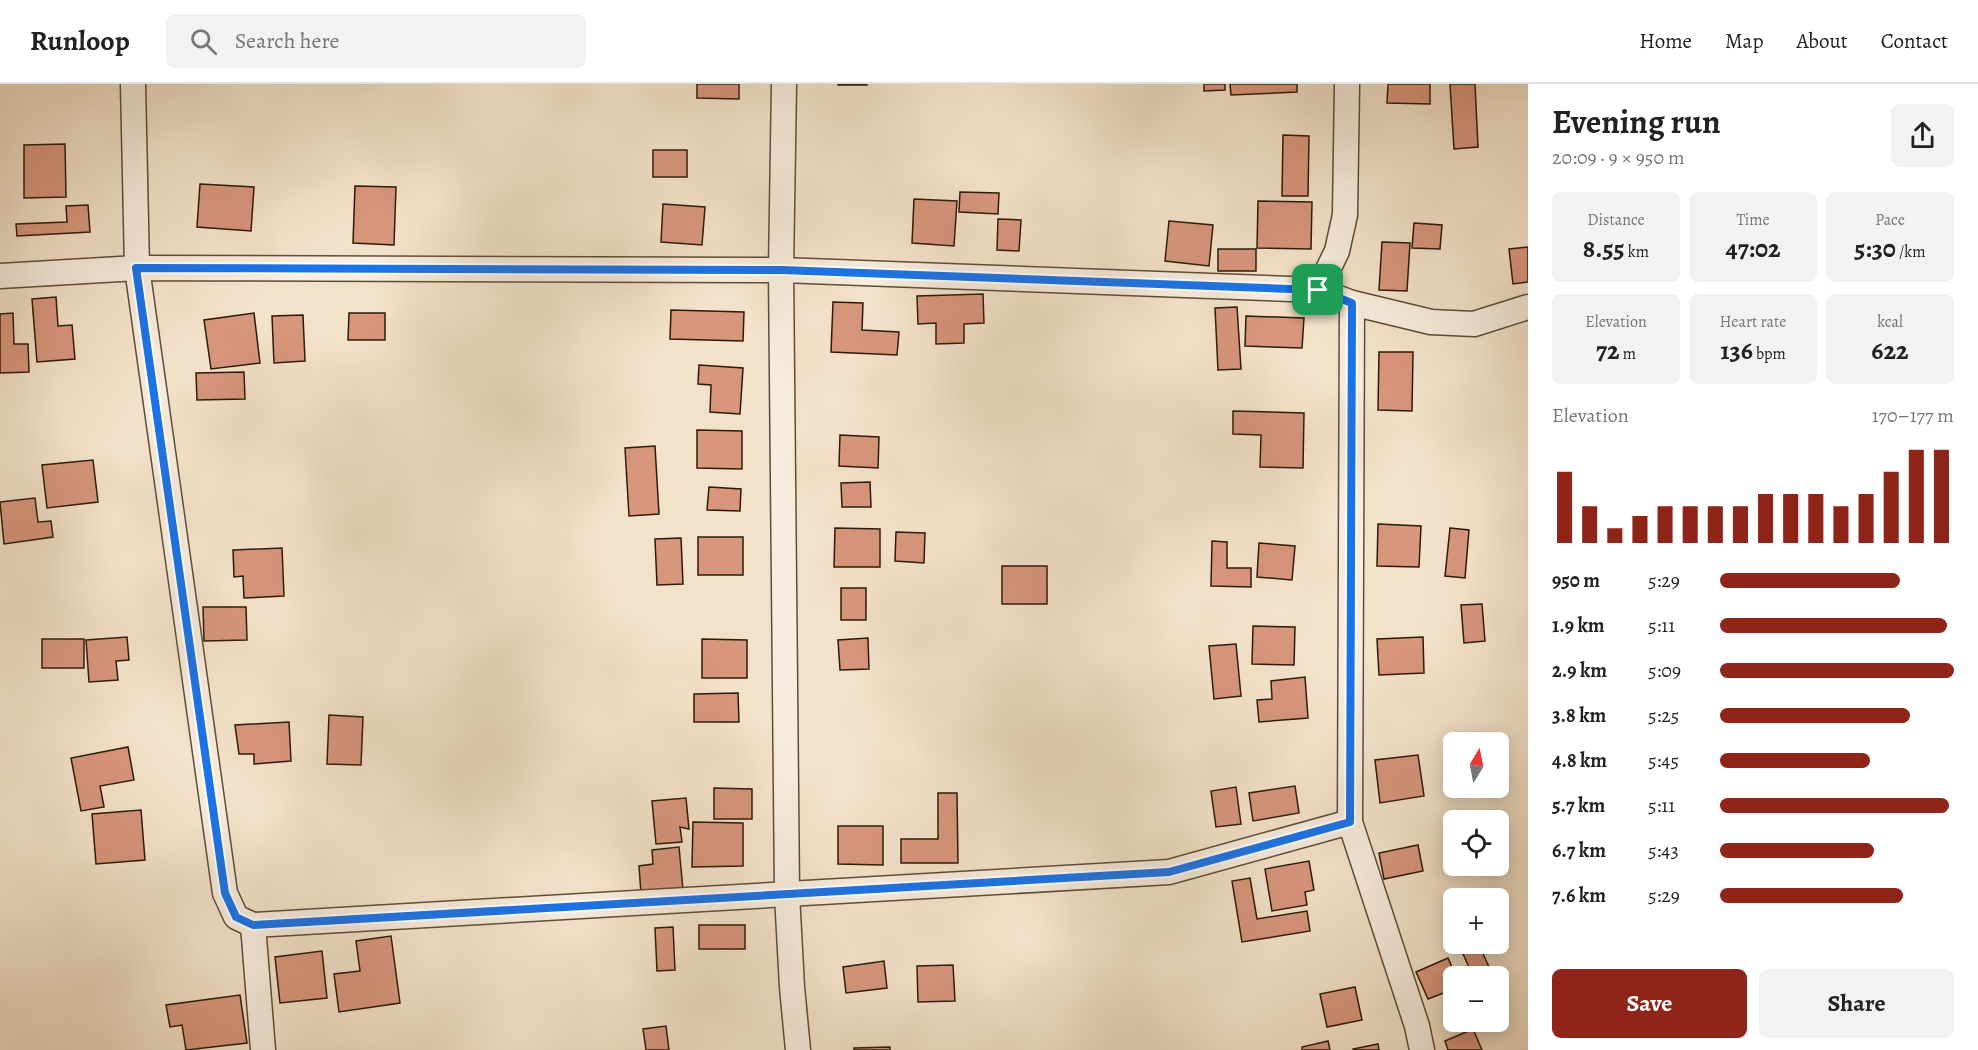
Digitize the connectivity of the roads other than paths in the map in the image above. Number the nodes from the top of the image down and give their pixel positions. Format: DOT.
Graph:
graph roads {
  1 [pos="133,84"];
  2 [pos="784,84"];
  3 [pos="1347,84"];
  4 [pos="136,268"];
  5 [pos="781,270"];
  6 [pos="0,276"];
  7 [pos="1318,290"];
  8 [pos="1352,303"];
  9 [pos="1528,307"];
  10 [pos="1350,822"];
  11 [pos="787,895"];
  12 [pos="253,925"];
  13 [pos="263,1050"];
  14 [pos="798,1050"];
  15 [pos="1422,1050"];
  1 -- 4 [label="street"];
  2 -- 5 [label="street"];
  3 -- 7 [label="street"];
  4 -- 5 [label="street"];
  4 -- 6 [label="street"];
  4 -- 12 [label="street"];
  5 -- 7 [label="street"];
  5 -- 11 [label="street"];
  7 -- 8 [label="street"];
  8 -- 9 [label="street"];
  8 -- 10 [label="street"];
  10 -- 11 [label="street"];
  10 -- 15 [label="street"];
  11 -- 12 [label="street"];
  11 -- 14 [label="street"];
  12 -- 13 [label="street"];
}
